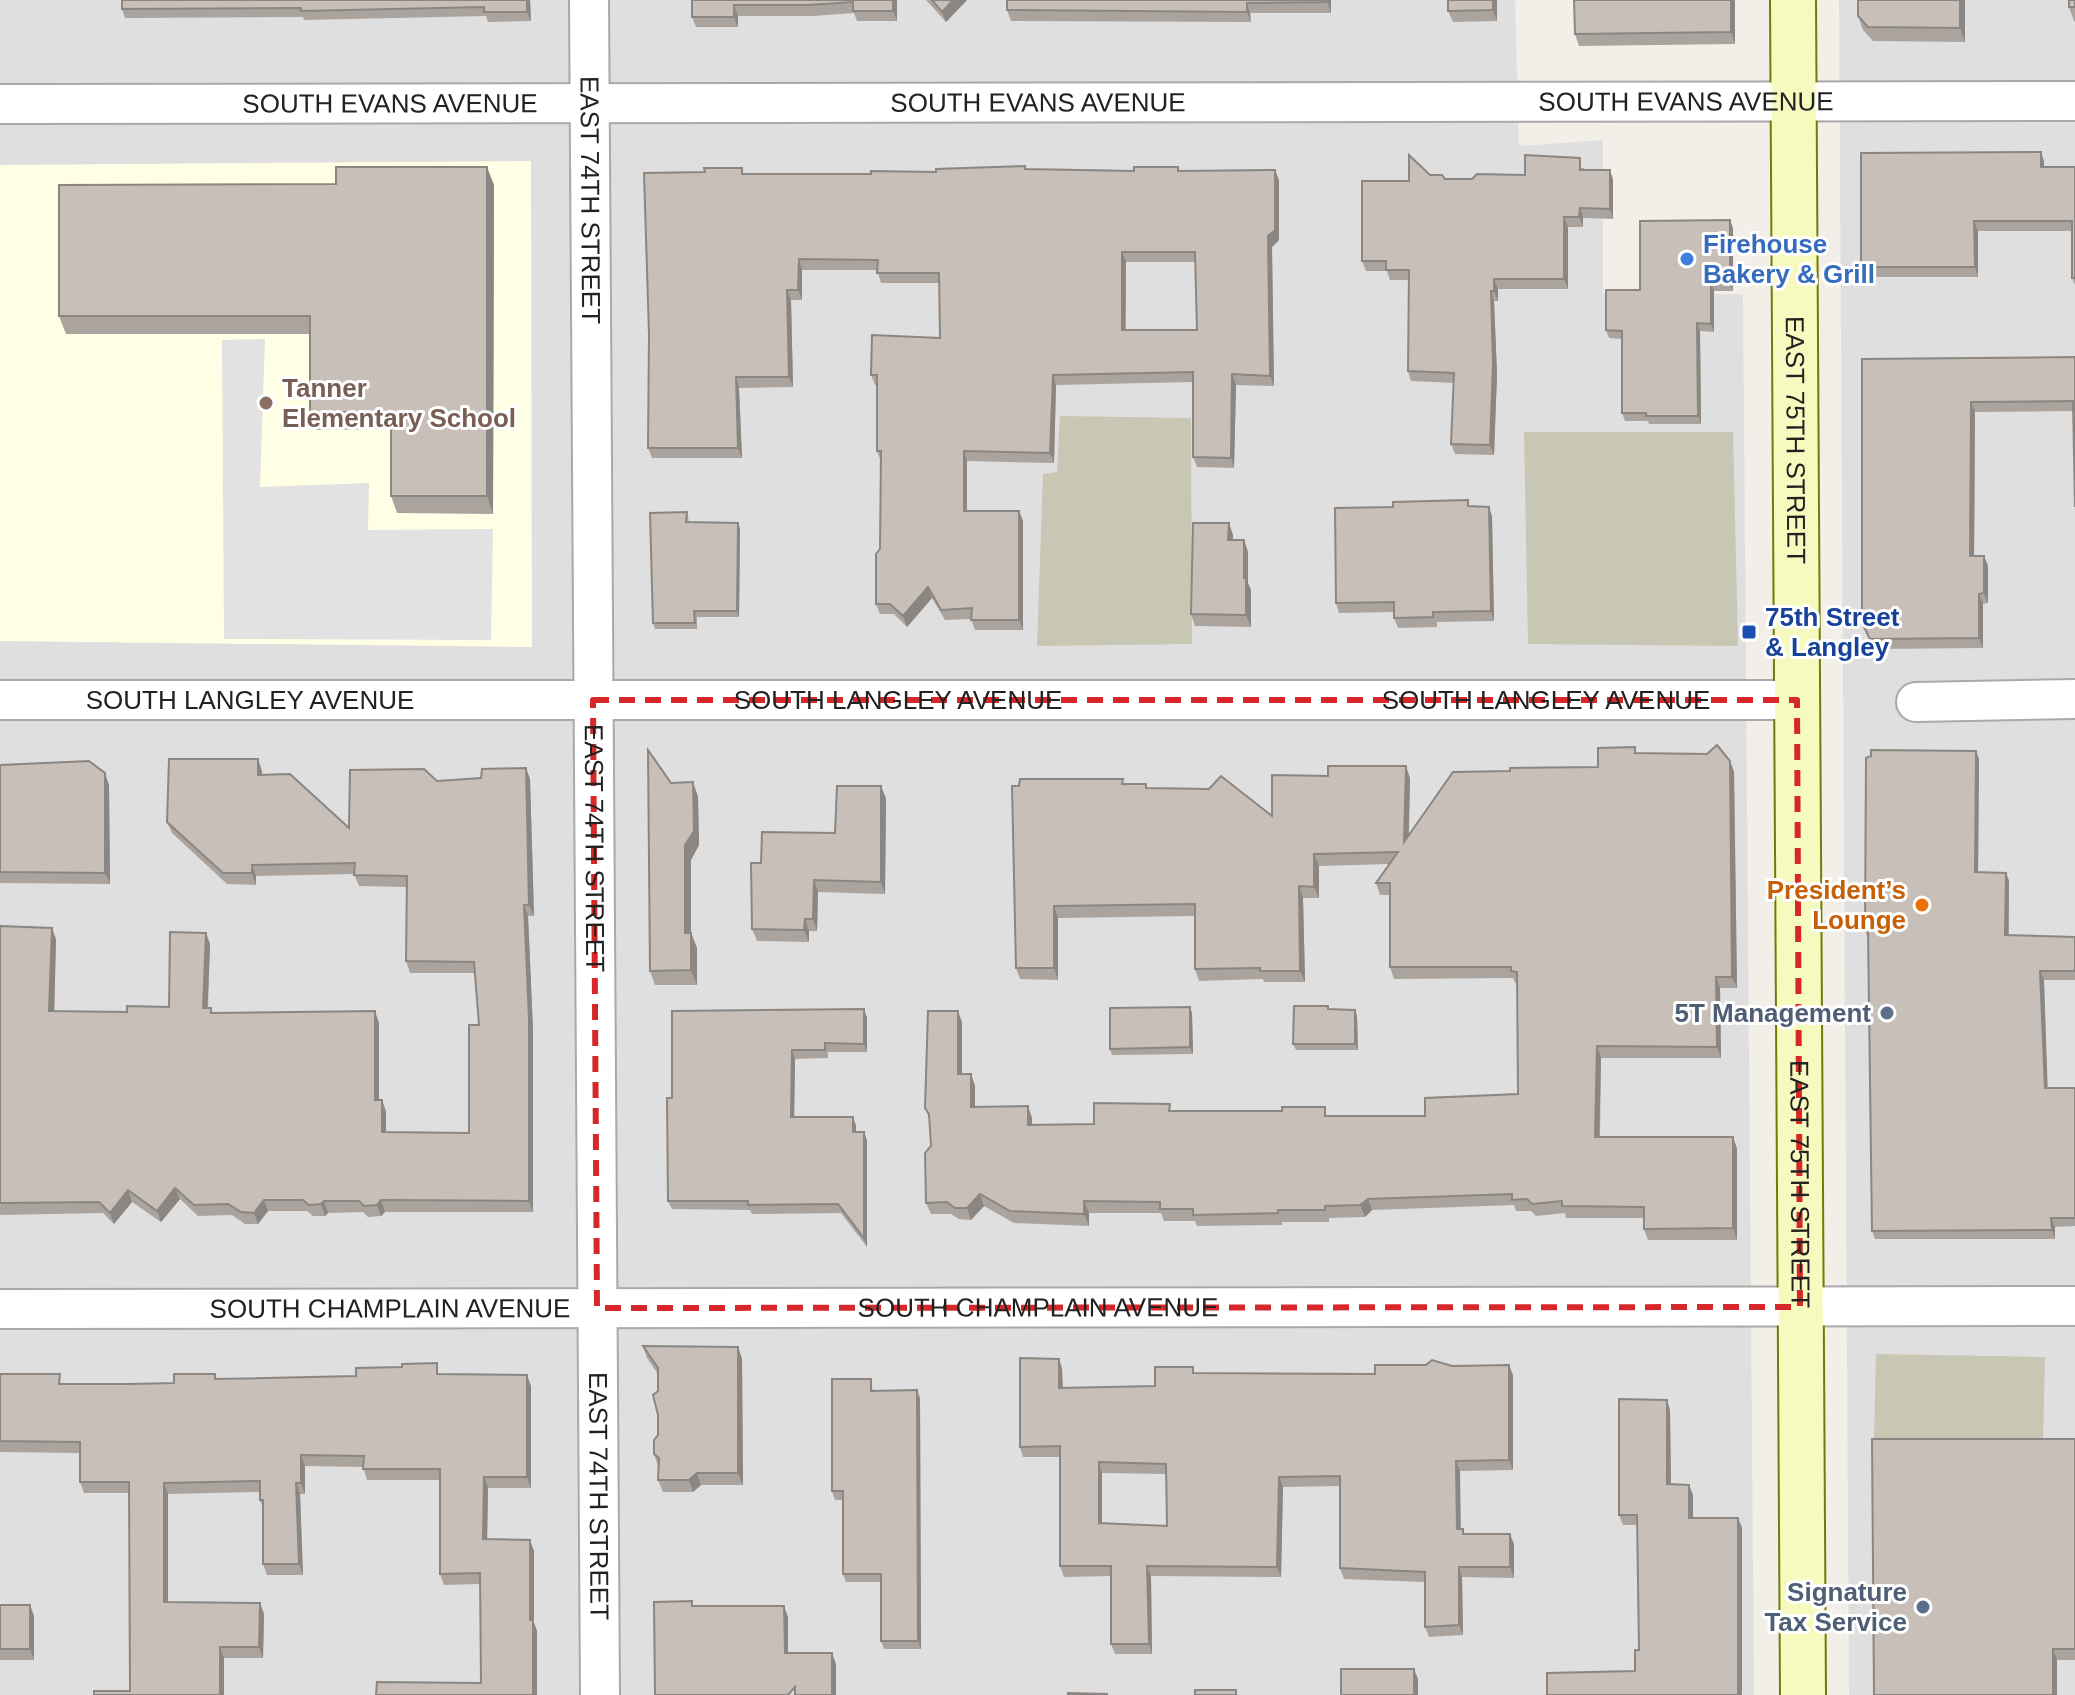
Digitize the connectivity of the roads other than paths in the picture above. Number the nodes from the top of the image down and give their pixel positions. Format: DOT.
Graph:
graph roads {
  1 [pos="589,0"];
  2 [pos="1793,0"];
  3 [pos="1794,101"];
  4 [pos="2075,101"];
  5 [pos="590,103"];
  6 [pos="0,104"];
  7 [pos="2075,699"];
  8 [pos="0,700"];
  9 [pos="593,700"];
  10 [pos="1797,700"];
  11 [pos="1916,702"];
  12 [pos="2075,1306"];
  13 [pos="1800,1307"];
  14 [pos="597,1308"];
  15 [pos="0,1309"];
  16 [pos="600,1695"];
  17 [pos="1803,1695"];
  1 -- 5 [label="street, EAST 74TH STREET"];
  2 -- 3 [label="street, EAST 75TH STREET"];
  3 -- 4 [label="street, SOUTH EVANS AVENUE"];
  3 -- 5 [label="street, SOUTH EVANS AVENUE"];
  3 -- 10 [label="street, EAST 75TH STREET"];
  5 -- 6 [label="street, SOUTH EVANS AVENUE"];
  5 -- 9 [label="street, EAST 74TH STREET"];
  7 -- 11 [label="street"];
  8 -- 9 [label="street, SOUTH LANGLEY AVENUE"];
  9 -- 10 [label="street, SOUTH LANGLEY AVENUE"];
  9 -- 14 [label="street, EAST 74TH STREET"];
  10 -- 13 [label="street, EAST 75TH STREET"];
  12 -- 13 [label="street, SOUTH CHAMPLAIN AVENUE"];
  13 -- 14 [label="street, SOUTH CHAMPLAIN AVENUE"];
  13 -- 17 [label="street, EAST 75TH STREET"];
  14 -- 15 [label="street, SOUTH CHAMPLAIN AVENUE"];
  14 -- 16 [label="street, EAST 74TH STREET"];
}
